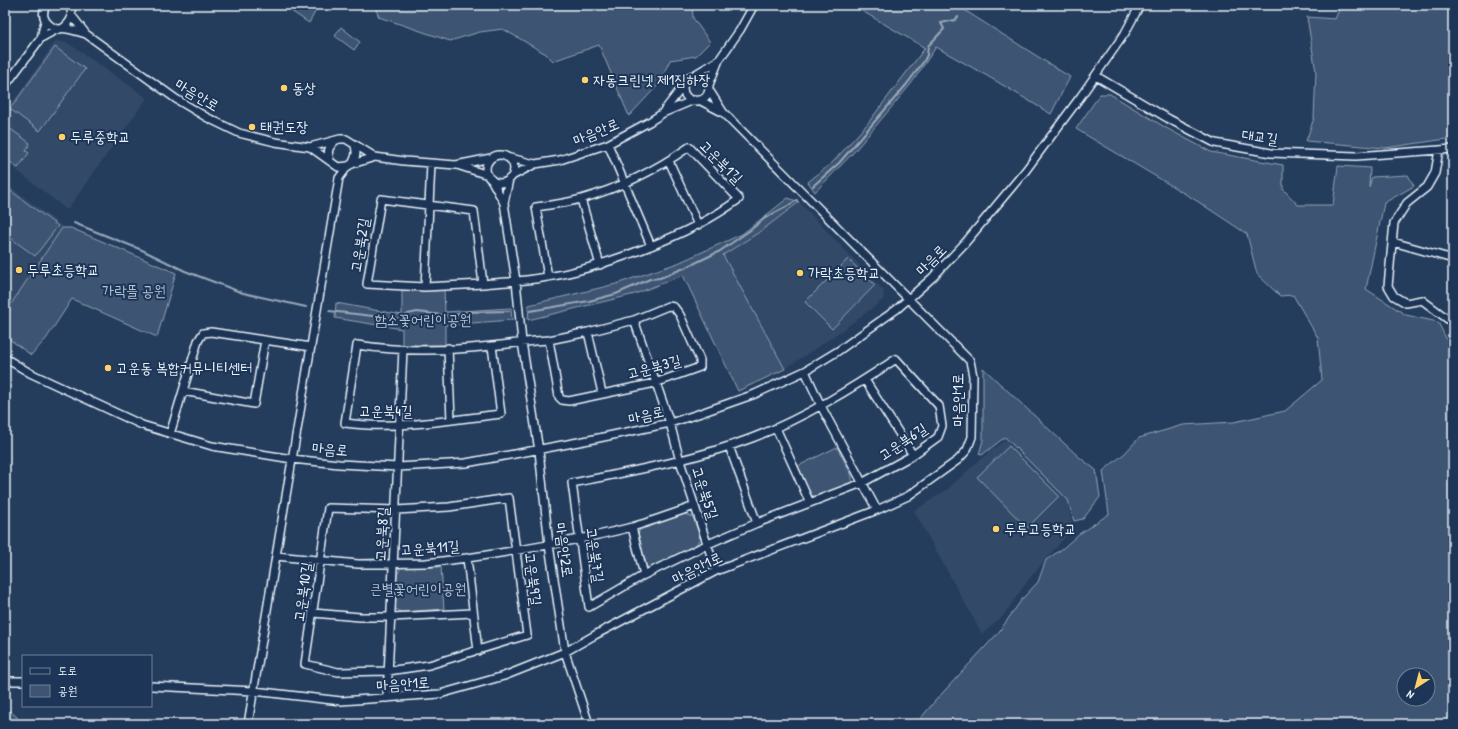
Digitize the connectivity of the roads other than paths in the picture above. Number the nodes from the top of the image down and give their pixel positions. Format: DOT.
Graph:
graph roads {
  1 [pos="38,5"];
  2 [pos="47,5"];
  3 [pos="754,5"];
  4 [pos="1140,5"];
  5 [pos="72,9"];
  6 [pos="44,12"];
  7 [pos="45,21"];
  8 [pos="60,28"];
  9 [pos="86,34"];
  10 [pos="41,38"];
  11 [pos="719,60"];
  12 [pos="693,75"];
  13 [pos="1096,76"];
  14 [pos="5,86"];
  15 [pos="684,86"];
  16 [pos="709,87"];
  17 [pos="697,100"];
  18 [pos="723,112"];
  19 [pos="662,113"];
  20 [pos="335,141"];
  21 [pos="608,144"];
  22 [pos="355,146"];
  23 [pos="310,147"];
  24 [pos="1453,149"];
  25 [pos="1439,150"];
  26 [pos="375,157"];
  27 [pos="506,157"];
  28 [pos="491,158"];
  29 [pos="669,161"];
  30 [pos="331,162"];
  31 [pos="431,164"];
  32 [pos="535,164"];
  33 [pos="350,165"];
  34 [pos="456,165"];
  35 [pos="489,177"];
  36 [pos="510,177"];
  37 [pos="339,178"];
  38 [pos="625,184"];
  39 [pos="581,199"];
  40 [pos="504,203"];
  41 [pos="428,205"];
  42 [pos="698,225"];
  43 [pos="1393,242"];
  44 [pos="651,246"];
  45 [pos="1453,259"];
  46 [pos="600,265"];
  47 [pos="548,277"];
  48 [pos="516,281"];
  49 [pos="483,284"];
  50 [pos="425,287"];
  51 [pos="909,299"];
  52 [pos="634,320"];
  53 [pos="1453,323"];
  54 [pos="588,332"];
  55 [pos="265,340"];
  56 [pos="549,340"];
  57 [pos="522,342"];
  58 [pos="492,346"];
  59 [pos="311,347"];
  60 [pos="448,348"];
  61 [pos="403,349"];
  62 [pos="5,358"];
  63 [pos="805,371"];
  64 [pos="865,380"];
  65 [pos="655,383"];
  66 [pos="183,391"];
  67 [pos="602,393"];
  68 [pos="821,406"];
  69 [pos="451,420"];
  70 [pos="670,423"];
  71 [pos="400,426"];
  72 [pos="776,428"];
  73 [pos="170,434"];
  74 [pos="729,446"];
  75 [pos="538,451"];
  76 [pos="913,454"];
  77 [pos="292,459"];
  78 [pos="680,461"];
  79 [pos="398,467"];
  80 [pos="862,483"];
  81 [pos="810,503"];
  82 [pos="695,506"];
  83 [pos="396,510"];
  84 [pos="877,510"];
  85 [pos="757,523"];
  86 [pos="632,527"];
  87 [pos="580,539"];
  88 [pos="708,544"];
  89 [pos="550,545"];
  90 [pos="516,550"];
  91 [pos="276,556"];
  92 [pos="467,558"];
  93 [pos="321,560"];
  94 [pos="393,563"];
  95 [pos="716,571"];
  96 [pos="644,575"];
  97 [pos="314,613"];
  98 [pos="473,613"];
  99 [pos="391,617"];
  100 [pos="478,651"];
  101 [pos="565,652"];
  102 [pos="388,671"];
  103 [pos="5,681"];
  104 [pos="22,681"];
  105 [pos="152,686"];
  106 [pos="254,691"];
  107 [pos="387,698"];
  108 [pos="248,724"];
  109 [pos="589,724"];
  1 -- 6 [label="street"];
  2 -- 6 [label="street"];
  3 -- 11 [label="street"];
  4 -- 13 [label="street, 마음로"];
  5 -- 8 [label="street"];
  5 -- 9 [label="street"];
  6 -- 7 [label="street"];
  7 -- 8 [label="street"];
  7 -- 10 [label="street"];
  8 -- 9 [label="street"];
  8 -- 10 [label="street"];
  9 -- 23 [label="street, 마음안로"];
  10 -- 14 [label="street"];
  11 -- 12 [label="street"];
  11 -- 16 [label="street"];
  12 -- 15 [label="street"];
  12 -- 16 [label="street"];
  13 -- 25 [label="street, 대교길"];
  13 -- 51 [label="street, 마음로"];
  15 -- 17 [label="street"];
  15 -- 19 [label="street"];
  16 -- 17 [label="street"];
  16 -- 18 [label="street"];
  17 -- 18 [label="street"];
  17 -- 19 [label="street"];
  18 -- 51 [label="street, 마음안1로"];
  19 -- 21 [label="street, 마음안로"];
  20 -- 22 [label="street"];
  20 -- 23 [label="street"];
  20 -- 30 [label="street"];
  21 -- 32 [label="street, 마음안로"];
  21 -- 38 [label="street"];
  22 -- 26 [label="street"];
  22 -- 33 [label="street"];
  23 -- 30 [label="street"];
  24 -- 25 [label="street, 대교길"];
  25 -- 43 [label="street"];
  26 -- 31 [label="street"];
  26 -- 33 [label="street"];
  27 -- 28 [label="street"];
  27 -- 32 [label="street"];
  27 -- 36 [label="street"];
  28 -- 34 [label="street"];
  28 -- 35 [label="street"];
  29 -- 38 [label="street, 고운북1길"];
  29 -- 42 [label="street"];
  29 -- 42 [label="street, 고운북1길"];
  30 -- 33 [label="street"];
  30 -- 37 [label="street"];
  31 -- 34 [label="street"];
  31 -- 41 [label="street"];
  32 -- 36 [label="street"];
  33 -- 37 [label="street"];
  34 -- 35 [label="street"];
  35 -- 36 [label="street"];
  35 -- 40 [label="street"];
  36 -- 40 [label="street"];
  37 -- 59 [label="street"];
  38 -- 39 [label="street, 고운북1길"];
  38 -- 44 [label="street"];
  39 -- 46 [label="street"];
  39 -- 47 [label="street, 고운북1길"];
  40 -- 48 [label="street, 마음안2로"];
  41 -- 49 [label="street, 고운북2길"];
  41 -- 50 [label="street"];
  41 -- 50 [label="street, 고운북2길"];
  42 -- 44 [label="street, 고운북1길"];
  43 -- 45 [label="street"];
  43 -- 53 [label="street"];
  44 -- 46 [label="street, 고운북1길"];
  46 -- 47 [label="street, 고운북1길"];
  47 -- 48 [label="street, 고운북1길"];
  48 -- 49 [label="street, 고운북2길"];
  48 -- 57 [label="street, 마음안2로"];
  49 -- 50 [label="street, 고운북2길"];
  51 -- 63 [label="street, 마음로"];
  51 -- 84 [label="street, 마음안1로"];
  52 -- 54 [label="street, 고운북3길"];
  52 -- 65 [label="street, 고운북5길"];
  52 -- 65 [label="street, 고운북3길"];
  54 -- 56 [label="street, 고운북3길"];
  54 -- 67 [label="street"];
  55 -- 59 [label="street"];
  55 -- 66 [label="street"];
  55 -- 66 [label="street"];
  56 -- 57 [label="street, 고운북4길"];
  56 -- 67 [label="street, 고운북3길"];
  57 -- 58 [label="street, 고운북4길"];
  57 -- 75 [label="street, 마음안2로"];
  58 -- 60 [label="street, 고운북4길"];
  58 -- 69 [label="street, 고운북4길"];
  59 -- 77 [label="street"];
  60 -- 61 [label="street, 고운북4길"];
  60 -- 69 [label="street"];
  61 -- 71 [label="street, 고운북8길"];
  61 -- 71 [label="street, 고운북4길"];
  62 -- 73 [label="street, 마음로"];
  63 -- 68 [label="street"];
  63 -- 70 [label="street, 마음로"];
  64 -- 68 [label="street, 고운북6길"];
  64 -- 76 [label="street"];
  64 -- 76 [label="street, 고운북6길"];
  65 -- 67 [label="street, 고운북3길"];
  65 -- 70 [label="street, 고운북5길"];
  66 -- 73 [label="street"];
  68 -- 72 [label="street, 고운북6길"];
  68 -- 80 [label="street"];
  69 -- 71 [label="street, 고운북4길"];
  70 -- 75 [label="street, 마음로"];
  70 -- 78 [label="street, 고운북5길"];
  71 -- 79 [label="street, 고운북8길"];
  72 -- 74 [label="street, 고운북6길"];
  72 -- 81 [label="street"];
  73 -- 77 [label="street, 마음로"];
  74 -- 78 [label="street, 고운북6길"];
  74 -- 85 [label="street"];
  75 -- 79 [label="street, 마음로"];
  75 -- 89 [label="street, 마음안2로"];
  76 -- 80 [label="street, 고운북6길"];
  77 -- 79 [label="street, 마음로"];
  77 -- 91 [label="street"];
  78 -- 82 [label="street, 고운북5길"];
  78 -- 87 [label="street, 고운북7길"];
  79 -- 83 [label="street, 고운북8길"];
  80 -- 81 [label="street, 고운북6길"];
  80 -- 84 [label="street"];
  81 -- 85 [label="street, 고운북6길"];
  82 -- 86 [label="street"];
  82 -- 88 [label="street, 고운북5길"];
  83 -- 90 [label="street, 고운북9길"];
  83 -- 93 [label="street, 고운북10길"];
  83 -- 94 [label="street, 고운북8길"];
  84 -- 95 [label="street, 마음안1로"];
  85 -- 88 [label="street, 고운북6길"];
  86 -- 87 [label="street"];
  86 -- 96 [label="street"];
  87 -- 89 [label="street"];
  87 -- 96 [label="street, 고운북7길"];
  88 -- 95 [label="street, 고운북5길"];
  88 -- 96 [label="street, 고운북7길"];
  89 -- 90 [label="street"];
  89 -- 101 [label="street, 마음안2로"];
  90 -- 92 [label="street"];
  90 -- 100 [label="street, 고운북9길"];
  91 -- 93 [label="street, 고운북11길"];
  91 -- 106 [label="street"];
  92 -- 94 [label="street, 고운북11길"];
  92 -- 98 [label="street, 고운북11길"];
  93 -- 94 [label="street, 고운북11길"];
  93 -- 97 [label="street, 고운북10길"];
  94 -- 99 [label="street, 고운북8길"];
  95 -- 101 [label="street, 마음안1로"];
  97 -- 99 [label="street"];
  97 -- 102 [label="street, 고운북10길"];
  98 -- 99 [label="street"];
  98 -- 100 [label="street, 고운북11길"];
  99 -- 102 [label="street, 고운북8길"];
  100 -- 102 [label="street, 고운북9길"];
  101 -- 107 [label="street, 마음안1로"];
  101 -- 109 [label="street, 마음안2로"];
  102 -- 107 [label="street, 고운북8길"];
  103 -- 104 [label="street"];
  105 -- 106 [label="street, 마음안1로"];
  106 -- 107 [label="street, 마음안1로"];
  106 -- 108 [label="street"];
}
